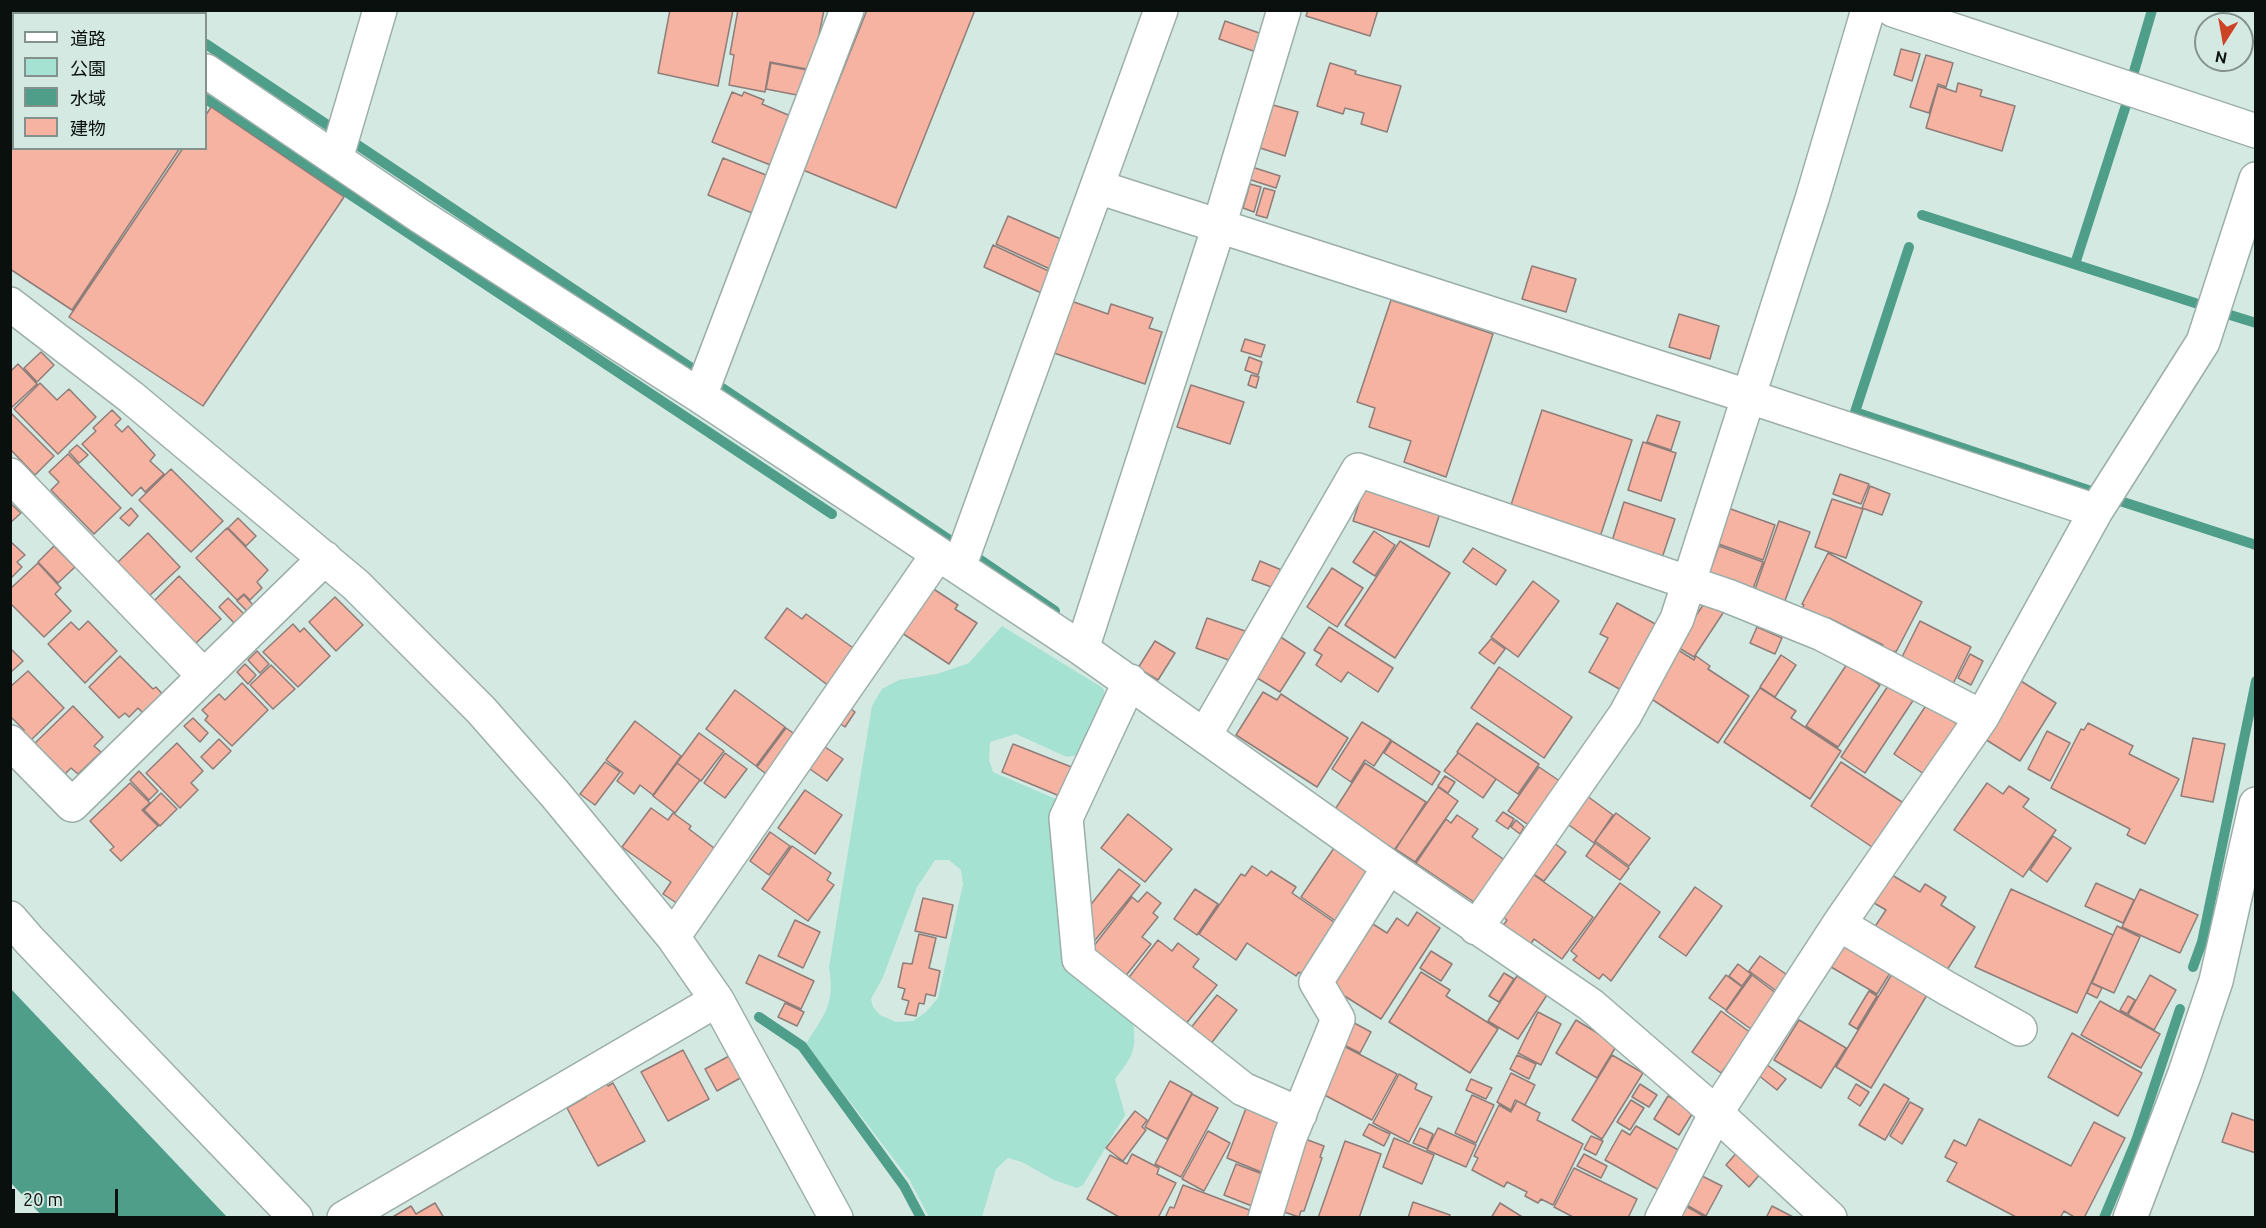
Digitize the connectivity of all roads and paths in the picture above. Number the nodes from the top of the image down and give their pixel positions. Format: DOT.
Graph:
graph roads {
  1 [pos="380,10"];
  2 [pos="847,10"];
  3 [pos="1161,10"];
  4 [pos="1284,10"];
  5 [pos="1868,10"];
  6 [pos="1893,10"];
  7 [pos="207,72"];
  8 [pos="2256,131"];
  9 [pos="336,159"];
  10 [pos="2256,179"];
  11 [pos="1098,187"];
  12 [pos="1219,226"];
  13 [pos="10,304"];
  14 [pos="700,396"];
  15 [pos="1750,397"];
  16 [pos="10,475"];
  17 [pos="2096,511"];
  18 [pos="325,558"];
  19 [pos="949,560"];
  20 [pos="1690,584"];
  21 [pos="1082,648"];
  22 [pos="204,676"];
  23 [pos="1130,681"];
  24 [pos="1982,717"];
  25 [pos="1205,735"];
  26 [pos="10,742"];
  27 [pos="2256,804"];
  28 [pos="1389,867"];
  29 [pos="10,918"];
  30 [pos="1839,924"];
  31 [pos="1476,928"];
  32 [pos="673,937"];
  33 [pos="717,1000"];
  34 [pos="2020,1029"];
  35 [pos="1716,1113"];
  36 [pos="1300,1114"];
  37 [pos="2138,1215"];
  38 [pos="296,1218"];
  39 [pos="344,1218"];
  40 [pos="836,1218"];
  41 [pos="1265,1218"];
  42 [pos="1662,1218"];
  43 [pos="1830,1218"];
  1 -- 9 [label="street"];
  2 -- 14 [label="street"];
  3 -- 11 [label="street"];
  4 -- 12 [label="street"];
  5 -- 15 [label="street"];
  6 -- 8 [label="street"];
  7 -- 9 [label="street"];
  9 -- 14 [label="street"];
  10 -- 17 [label="street"];
  11 -- 12 [label="street"];
  11 -- 19 [label="street"];
  12 -- 15 [label="street"];
  12 -- 21 [label="street"];
  13 -- 18 [label="street"];
  14 -- 19 [label="street"];
  15 -- 17 [label="street"];
  15 -- 20 [label="street"];
  16 -- 22 [label="street"];
  17 -- 24 [label="street"];
  18 -- 22 [label="street"];
  18 -- 32 [label="street"];
  19 -- 21 [label="street"];
  19 -- 32 [label="street"];
  20 -- 24 [label="street"];
  20 -- 25 [label="street"];
  20 -- 31 [label="street"];
  21 -- 23 [label="street"];
  22 -- 26 [label="street"];
  23 -- 25 [label="street"];
  23 -- 36 [label="street"];
  24 -- 30 [label="street"];
  25 -- 28 [label="street"];
  27 -- 37 [label="street"];
  28 -- 31 [label="street"];
  28 -- 36 [label="street"];
  29 -- 38 [label="street"];
  30 -- 34 [label="street"];
  30 -- 35 [label="street"];
  31 -- 35 [label="street"];
  32 -- 33 [label="street"];
  33 -- 39 [label="street"];
  33 -- 40 [label="street"];
  35 -- 42 [label="street"];
  35 -- 43 [label="street"];
  36 -- 41 [label="street"];
}
